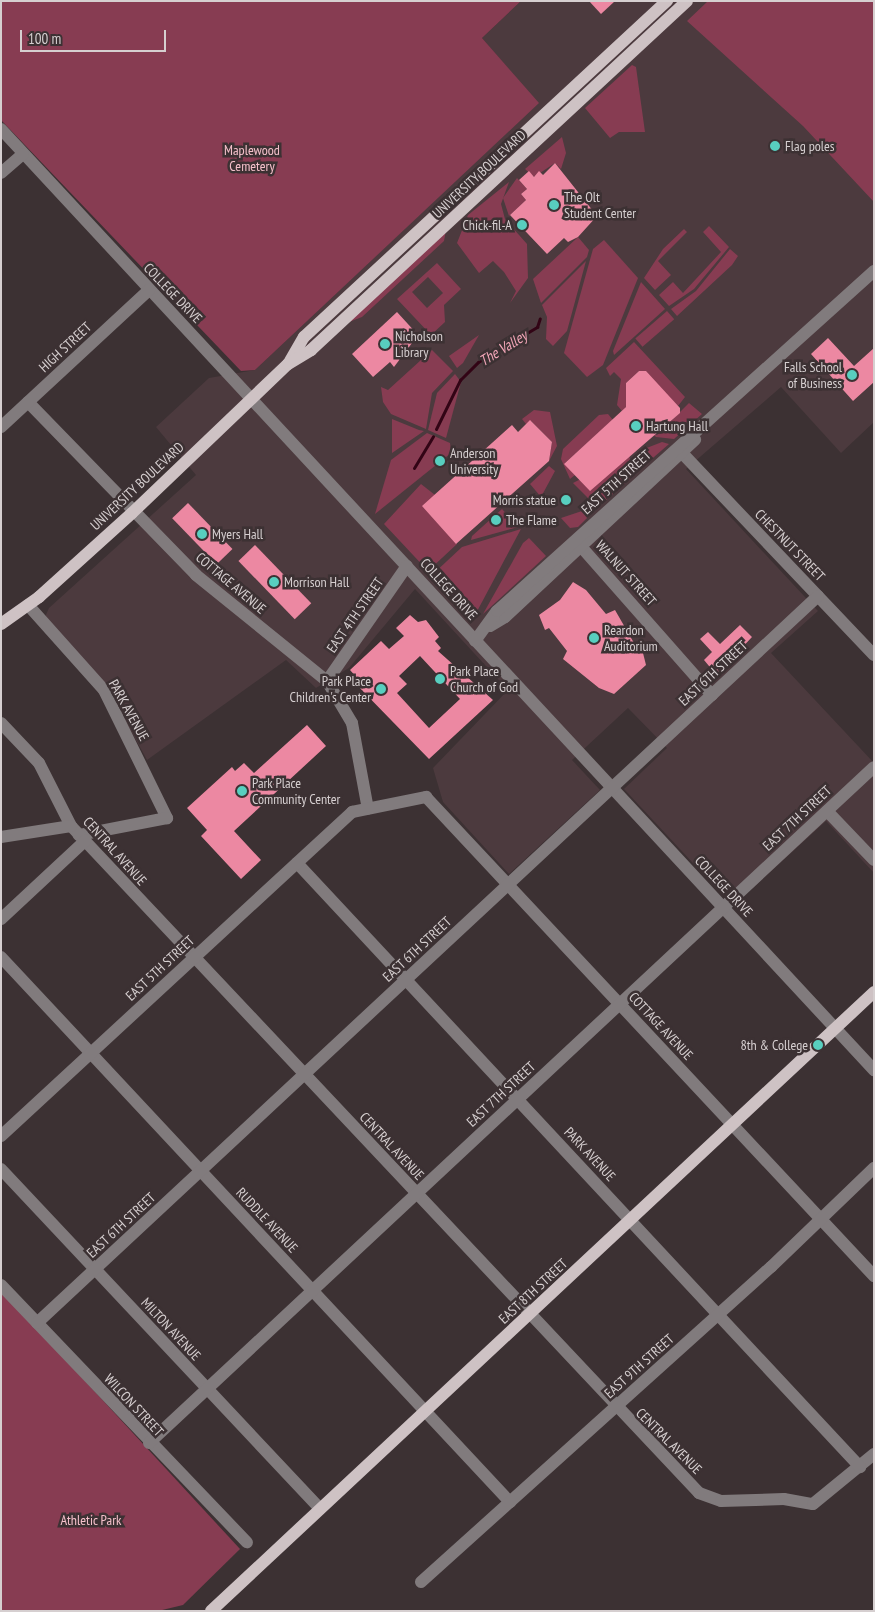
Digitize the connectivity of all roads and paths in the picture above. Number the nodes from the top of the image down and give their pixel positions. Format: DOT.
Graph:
graph roads {
  1 [pos="667,1"];
  2 [pos="687,1"];
  3 [pos="563,108"];
  4 [pos="1,129"];
  5 [pos="23,154"];
  6 [pos="1,173"];
  7 [pos="874,271"];
  8 [pos="149,290"];
  9 [pos="329,314"];
  10 [pos="339,324"];
  11 [pos="288,364"];
  12 [pos="252,397"];
  13 [pos="28,402"];
  14 [pos="1,427"];
  15 [pos="684,455"];
  16 [pos="132,513"];
  17 [pos="578,543"];
  18 [pos="407,566"];
  19 [pos="818,596"];
  20 [pos="28,605"];
  21 [pos="1,624"];
  22 [pos="475,641"];
  23 [pos="874,656"];
  24 [pos="327,681"];
  25 [pos="712,695"];
  26 [pos="1,723"];
  27 [pos="874,767"];
  28 [pos="612,788"];
  29 [pos="426,798"];
  30 [pos="368,809"];
  31 [pos="827,811"];
  32 [pos="78,834"];
  33 [pos="1,837"];
  34 [pos="874,860"];
  35 [pos="297,863"];
  36 [pos="508,885"];
  37 [pos="723,908"];
  38 [pos="1,919"];
  39 [pos="1,957"];
  40 [pos="193,958"];
  41 [pos="405,980"];
  42 [pos="874,992"];
  43 [pos="620,1004"];
  44 [pos="835,1028"];
  45 [pos="91,1053"];
  46 [pos="874,1070"];
  47 [pos="304,1074"];
  48 [pos="518,1099"];
  49 [pos="733,1125"];
  50 [pos="1,1136"];
  51 [pos="874,1168"];
  52 [pos="1,1169"];
  53 [pos="201,1171"];
  54 [pos="416,1194"];
  55 [pos="820,1218"];
  56 [pos="631,1220"];
  57 [pos="95,1269"];
  58 [pos="874,1276"];
  59 [pos="1,1285"];
  60 [pos="312,1290"];
  61 [pos="718,1314"];
  62 [pos="529,1316"];
  63 [pos="37,1323"];
  64 [pos="207,1389"];
  65 [pos="615,1408"];
  66 [pos="426,1412"];
  67 [pos="149,1443"];
  68 [pos="874,1454"];
  69 [pos="860,1467"];
  70 [pos="510,1502"];
  71 [pos="320,1509"];
  72 [pos="246,1542"];
  73 [pos="421,1582"];
  74 [pos="211,1611"];
  1 -- 3 [label="main road, UNIVERSITY BOULEVARD"];
  2 -- 3 [label="main road, UNIVERSITY BOULEVARD"];
  3 -- 9 [label="main road, UNIVERSITY BOULEVARD"];
  3 -- 10 [label="main road, UNIVERSITY BOULEVARD"];
  4 -- 5 [label="street, COLLEGE DRIVE"];
  5 -- 6 [label="street"];
  5 -- 8 [label="street, COLLEGE DRIVE"];
  7 -- 17 [label="street, EAST 5TH STREET"];
  8 -- 12 [label="street, COLLEGE DRIVE"];
  8 -- 13 [label="street, HIGH STREET"];
  9 -- 10 [label="street"];
  9 -- 11 [label="main road, UNIVERSITY BOULEVARD"];
  10 -- 11 [label="main road, UNIVERSITY BOULEVARD"];
  11 -- 12 [label="main road, UNIVERSITY BOULEVARD"];
  12 -- 16 [label="main road, UNIVERSITY BOULEVARD"];
  12 -- 18 [label="street, COLLEGE DRIVE"];
  13 -- 14 [label="street, HIGH STREET"];
  13 -- 16 [label="street, COTTAGE AVENUE"];
  15 -- 19 [label="street, CHESTNUT STREET"];
  16 -- 20 [label="main road, UNIVERSITY BOULEVARD"];
  16 -- 24 [label="street, COTTAGE AVENUE"];
  17 -- 22 [label="street, EAST 5TH STREET"];
  17 -- 25 [label="street, WALNUT STREET"];
  18 -- 22 [label="street, COLLEGE DRIVE"];
  18 -- 24 [label="street, EAST 4TH STREET"];
  19 -- 23 [label="street, CHESTNUT STREET"];
  19 -- 25 [label="street, EAST 6TH STREET"];
  20 -- 21 [label="main road, UNIVERSITY BOULEVARD"];
  20 -- 32 [label="street, PARK AVENUE"];
  22 -- 28 [label="street, COLLEGE DRIVE"];
  24 -- 30 [label="street, COTTAGE AVENUE"];
  25 -- 28 [label="street, EAST 6TH STREET"];
  26 -- 32 [label="street, CENTRAL AVENUE"];
  27 -- 31 [label="street, EAST 7TH STREET"];
  28 -- 36 [label="street, EAST 6TH STREET"];
  28 -- 37 [label="street, COLLEGE DRIVE"];
  29 -- 30 [label="street, EAST 5TH STREET"];
  29 -- 36 [label="street, COTTAGE AVENUE"];
  30 -- 35 [label="street, EAST 5TH STREET"];
  31 -- 34 [label="street"];
  31 -- 37 [label="street, EAST 7TH STREET"];
  32 -- 33 [label="street"];
  32 -- 38 [label="street"];
  32 -- 40 [label="street, CENTRAL AVENUE"];
  35 -- 40 [label="street, EAST 5TH STREET"];
  35 -- 41 [label="street, PARK AVENUE"];
  36 -- 41 [label="street, EAST 6TH STREET"];
  36 -- 43 [label="street, COTTAGE AVENUE"];
  37 -- 43 [label="street, EAST 7TH STREET"];
  37 -- 44 [label="street, COLLEGE DRIVE"];
  39 -- 45 [label="street, RUDDLE AVENUE"];
  40 -- 45 [label="street, EAST 5TH STREET"];
  40 -- 47 [label="street, CENTRAL AVENUE"];
  41 -- 47 [label="street, EAST 6TH STREET"];
  41 -- 48 [label="street, PARK AVENUE"];
  42 -- 44 [label="main road, EAST 8TH STREET"];
  43 -- 48 [label="street, EAST 7TH STREET"];
  43 -- 49 [label="street, COTTAGE AVENUE"];
  44 -- 46 [label="street, COLLEGE DRIVE"];
  44 -- 49 [label="main road, EAST 8TH STREET"];
  45 -- 50 [label="street, EAST 5TH STREET"];
  45 -- 53 [label="street, RUDDLE AVENUE"];
  47 -- 53 [label="street, EAST 6TH STREET"];
  47 -- 54 [label="street, CENTRAL AVENUE"];
  48 -- 54 [label="street, EAST 7TH STREET"];
  48 -- 56 [label="street, PARK AVENUE"];
  49 -- 55 [label="street, COTTAGE AVENUE"];
  49 -- 56 [label="main road, EAST 8TH STREET"];
  51 -- 55 [label="street, EAST 9TH STREET"];
  52 -- 57 [label="street, MILTON AVENUE"];
  53 -- 57 [label="street, EAST 6TH STREET"];
  53 -- 60 [label="street, RUDDLE AVENUE"];
  54 -- 60 [label="street, EAST 7TH STREET"];
  54 -- 62 [label="street, CENTRAL AVENUE"];
  55 -- 58 [label="street, COTTAGE AVENUE"];
  55 -- 61 [label="street, EAST 9TH STREET"];
  56 -- 61 [label="street, PARK AVENUE"];
  56 -- 62 [label="main road, EAST 8TH STREET"];
  57 -- 63 [label="street, EAST 6TH STREET"];
  57 -- 64 [label="street, MILTON AVENUE"];
  59 -- 63 [label="street, WILCON STREET"];
  60 -- 64 [label="street, EAST 7TH STREET"];
  60 -- 66 [label="street, RUDDLE AVENUE"];
  61 -- 65 [label="street, EAST 9TH STREET"];
  61 -- 69 [label="street, PARK AVENUE"];
  62 -- 65 [label="street, CENTRAL AVENUE"];
  62 -- 66 [label="main road, EAST 8TH STREET"];
  63 -- 67 [label="street, WILCON STREET"];
  64 -- 67 [label="street, EAST 7TH STREET"];
  64 -- 71 [label="street, MILTON AVENUE"];
  65 -- 69 [label="street, CENTRAL AVENUE"];
  65 -- 70 [label="street, EAST 9TH STREET"];
  66 -- 70 [label="street, RUDDLE AVENUE"];
  66 -- 71 [label="main road, EAST 8TH STREET"];
  67 -- 72 [label="street, WILCON STREET"];
  68 -- 69 [label="street"];
  70 -- 73 [label="street, EAST 9TH STREET"];
  71 -- 74 [label="main road, EAST 8TH STREET"];
}
